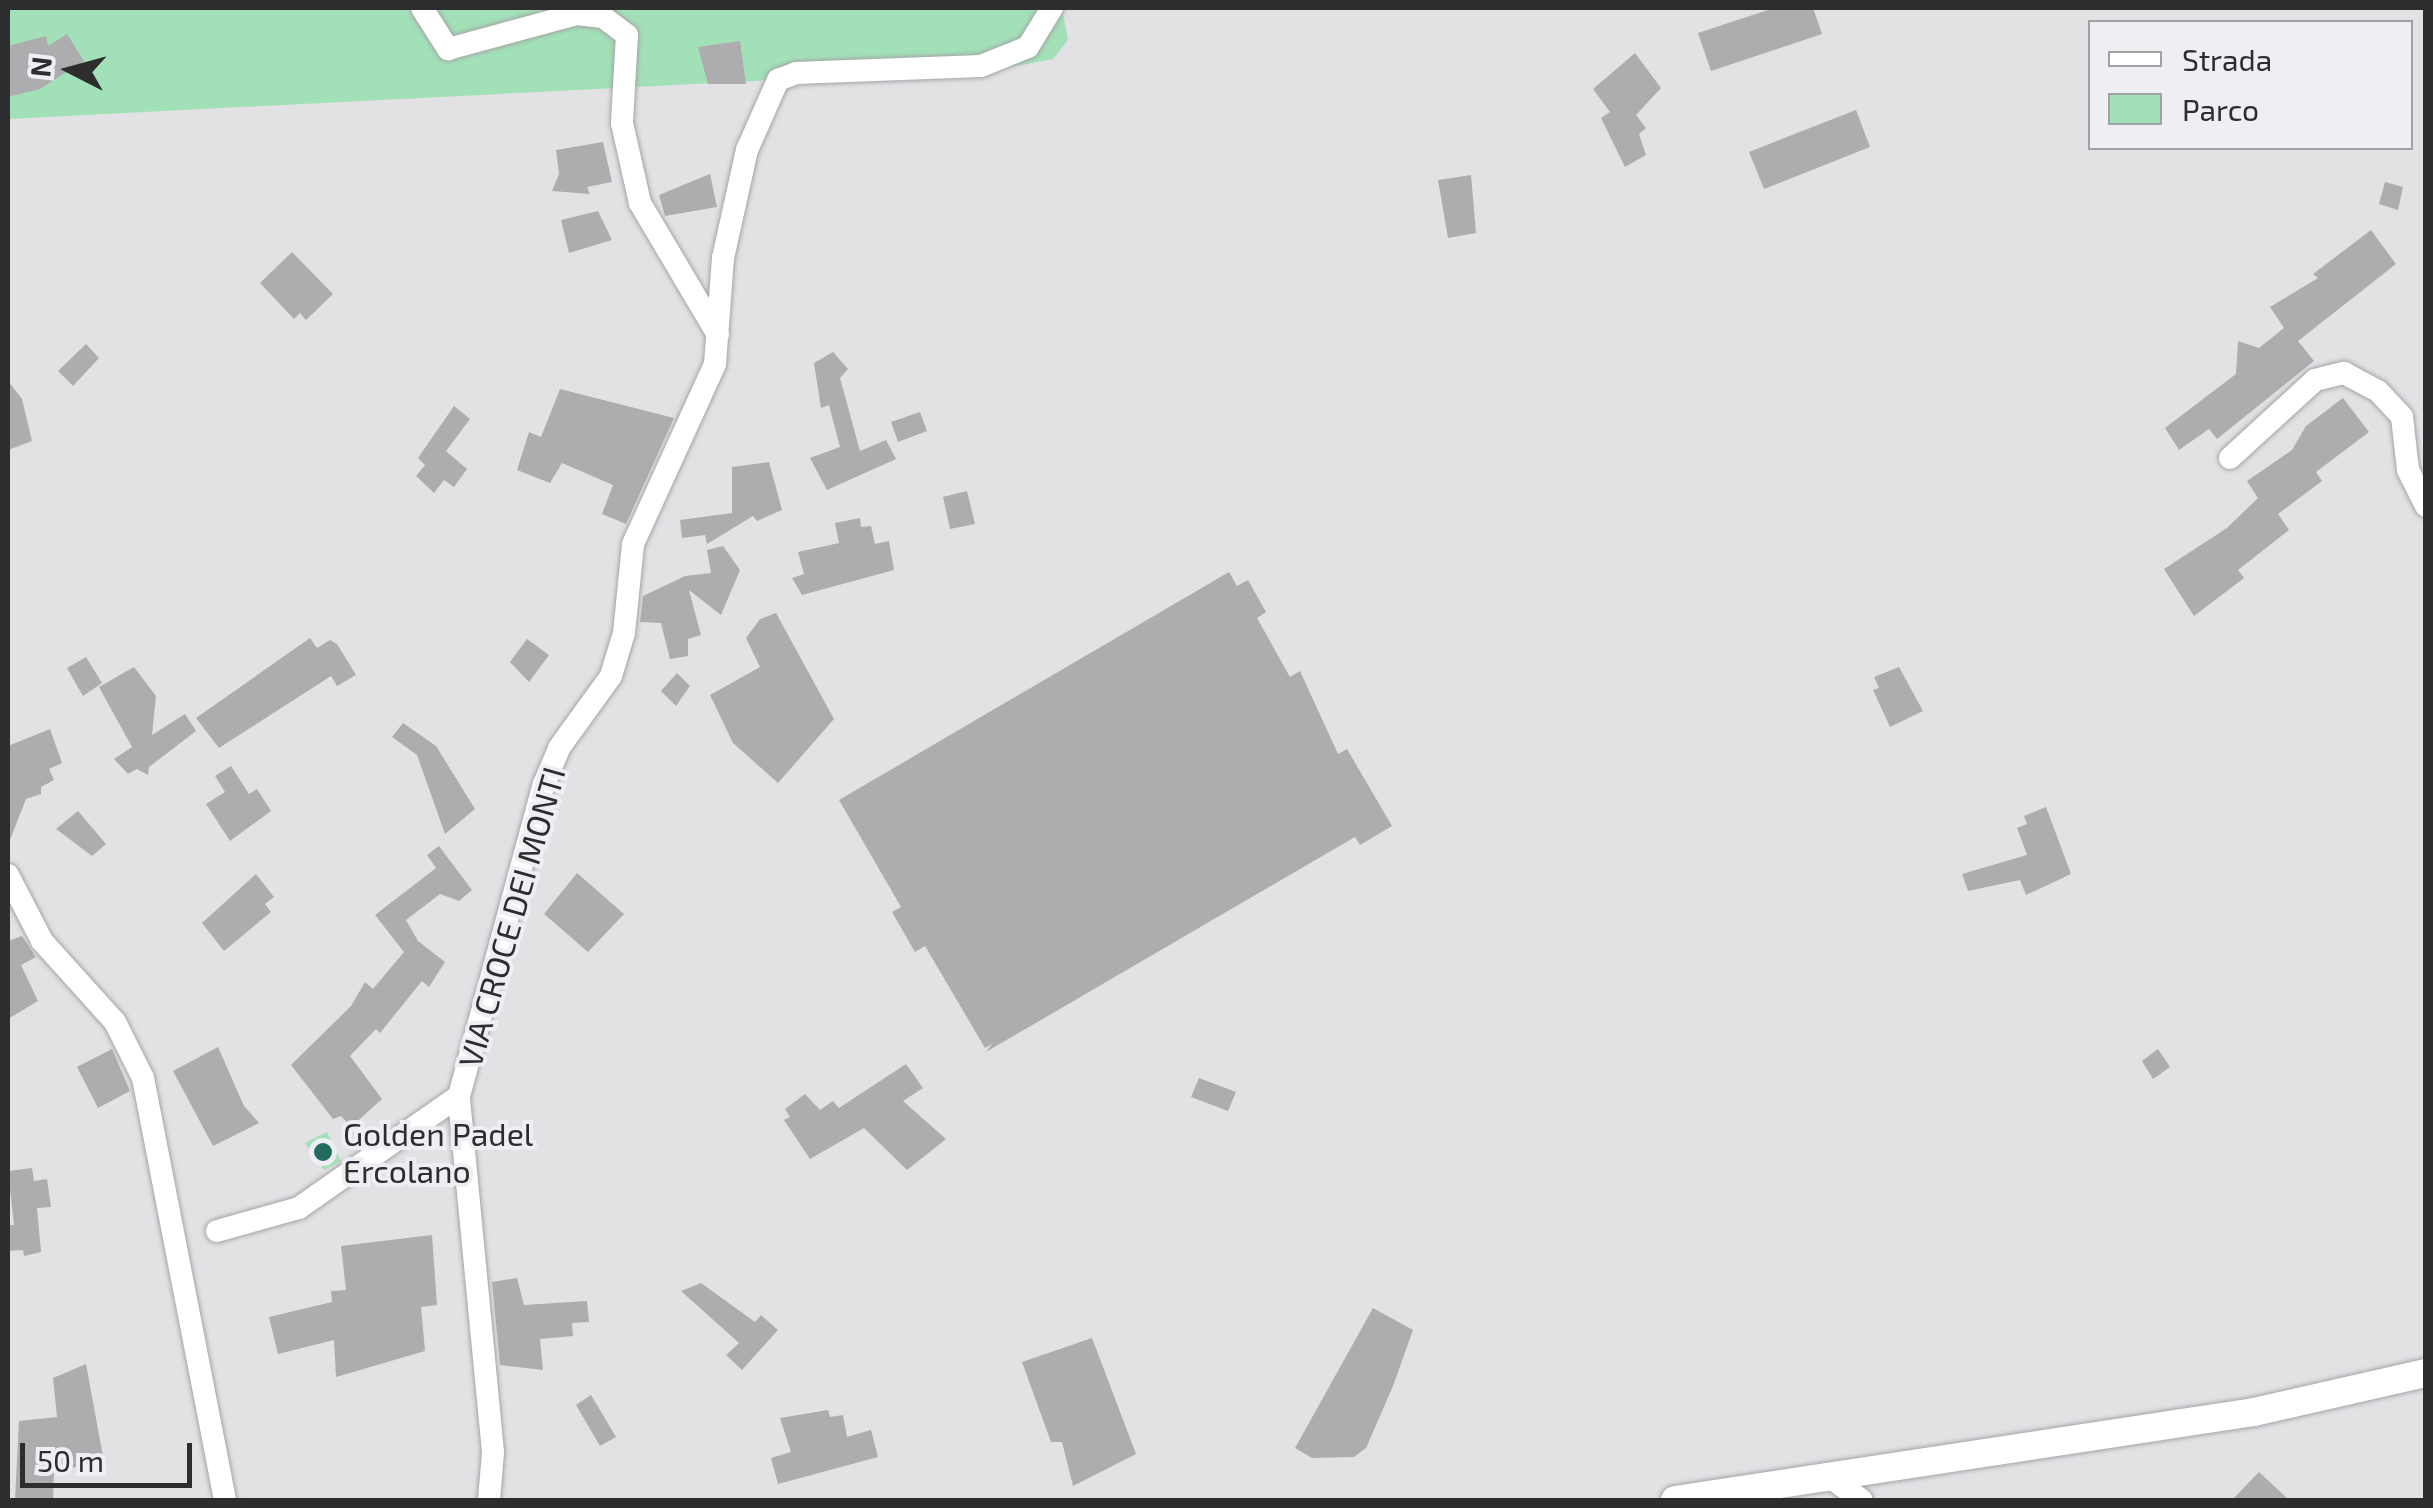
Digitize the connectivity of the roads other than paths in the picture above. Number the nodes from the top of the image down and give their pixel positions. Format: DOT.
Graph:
graph roads {
  1 [pos="422,8"];
  2 [pos="1052,8"];
  3 [pos="718,335"];
  4 [pos="2230,458"];
  5 [pos="2426,506"];
  6 [pos="8,875"];
  7 [pos="459,1096"];
  8 [pos="217,1232"];
  9 [pos="2426,1373"];
  10 [pos="1834,1480"];
  11 [pos="225,1500"];
  12 [pos="488,1500"];
  13 [pos="1675,1500"];
  14 [pos="1862,1500"];
  1 -- 3 [label="street"];
  2 -- 3 [label="street, VIA CROCE DEI MONTI"];
  3 -- 7 [label="street, VIA CROCE DEI MONTI"];
  4 -- 5 [label="street"];
  6 -- 11 [label="street"];
  7 -- 8 [label="street"];
  7 -- 12 [label="street, VIA CROCE DEI MONTI"];
  9 -- 10 [label="main road"];
  10 -- 13 [label="main road"];
  10 -- 14 [label="street"];
}
